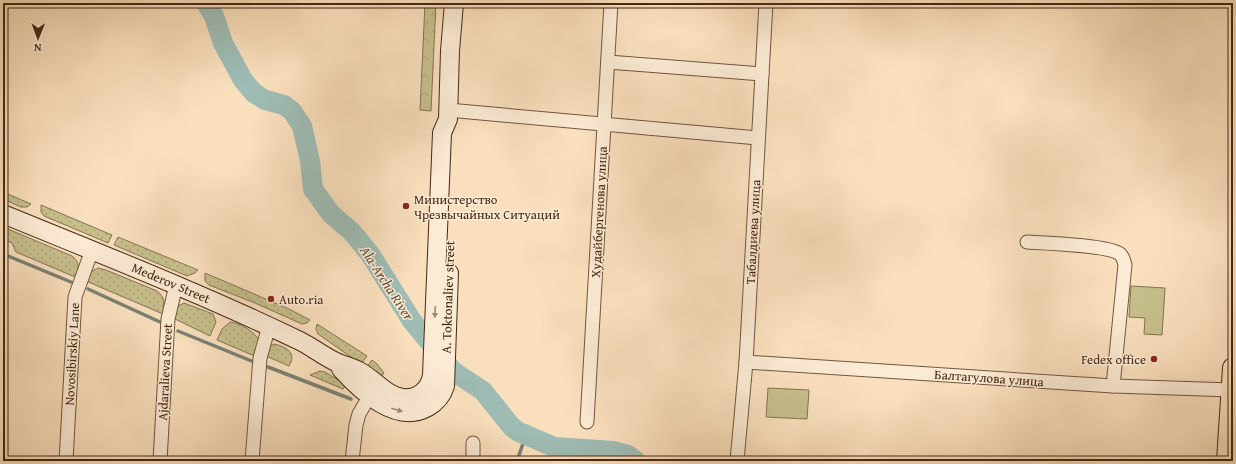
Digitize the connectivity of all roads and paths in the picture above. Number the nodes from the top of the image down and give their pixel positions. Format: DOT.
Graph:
graph roads {
  1 [pos="454,3"];
  2 [pos="611,3"];
  3 [pos="766,3"];
  4 [pos="608,62"];
  5 [pos="762,74"];
  6 [pos="448,114"];
  7 [pos="605,124"];
  8 [pos="758,138"];
  9 [pos="3,214"];
  10 [pos="1027,242"];
  11 [pos="92,250"];
  12 [pos="176,285"];
  13 [pos="270,326"];
  14 [pos="334,361"];
  15 [pos="746,362"];
  16 [pos="1233,368"];
  17 [pos="1113,386"];
  18 [pos="1232,390"];
  19 [pos="370,395"];
  20 [pos="432,395"];
  21 [pos="587,422"];
  22 [pos="473,443"];
  23 [pos="1229,457"];
  24 [pos="66,461"];
  25 [pos="160,461"];
  26 [pos="252,461"];
  27 [pos="352,461"];
  28 [pos="473,461"];
  29 [pos="737,461"];
  1 -- 6 [label="main road, A. Toktonaliev street"];
  2 -- 4 [label="street, Худайбергенова улица"];
  3 -- 5 [label="street, Табалдиева улица"];
  4 -- 5 [label="street"];
  4 -- 7 [label="street, Худайбергенова улица"];
  5 -- 8 [label="street, Табалдиева улица"];
  6 -- 7 [label="street"];
  6 -- 20 [label="main road, A. Toktonaliev street"];
  7 -- 8 [label="street"];
  7 -- 21 [label="street, Худайбергенова улица"];
  8 -- 15 [label="street, Табалдиева улица"];
  9 -- 11 [label="main road, Mederov Street"];
  10 -- 17 [label="street"];
  11 -- 12 [label="main road, Mederov Street"];
  11 -- 24 [label="street, Novosibirskiy Lane"];
  12 -- 13 [label="main road, Mederov Street"];
  12 -- 25 [label="street, Ajdaralieva Street"];
  13 -- 14 [label="main road, Mederov Street"];
  13 -- 26 [label="street"];
  14 -- 19 [label="main road, Mederov Street"];
  14 -- 20 [label="main road, Mederov Street"];
  15 -- 17 [label="street, Балтагулова улица"];
  15 -- 29 [label="street, Табалдиева улица"];
  16 -- 18 [label="main road"];
  17 -- 18 [label="street, Балтагулова улица"];
  18 -- 23 [label="main road"];
  19 -- 20 [label="main road, Mederov Street, one-way"];
  19 -- 27 [label="street"];
  22 -- 28 [label="street"];
}
